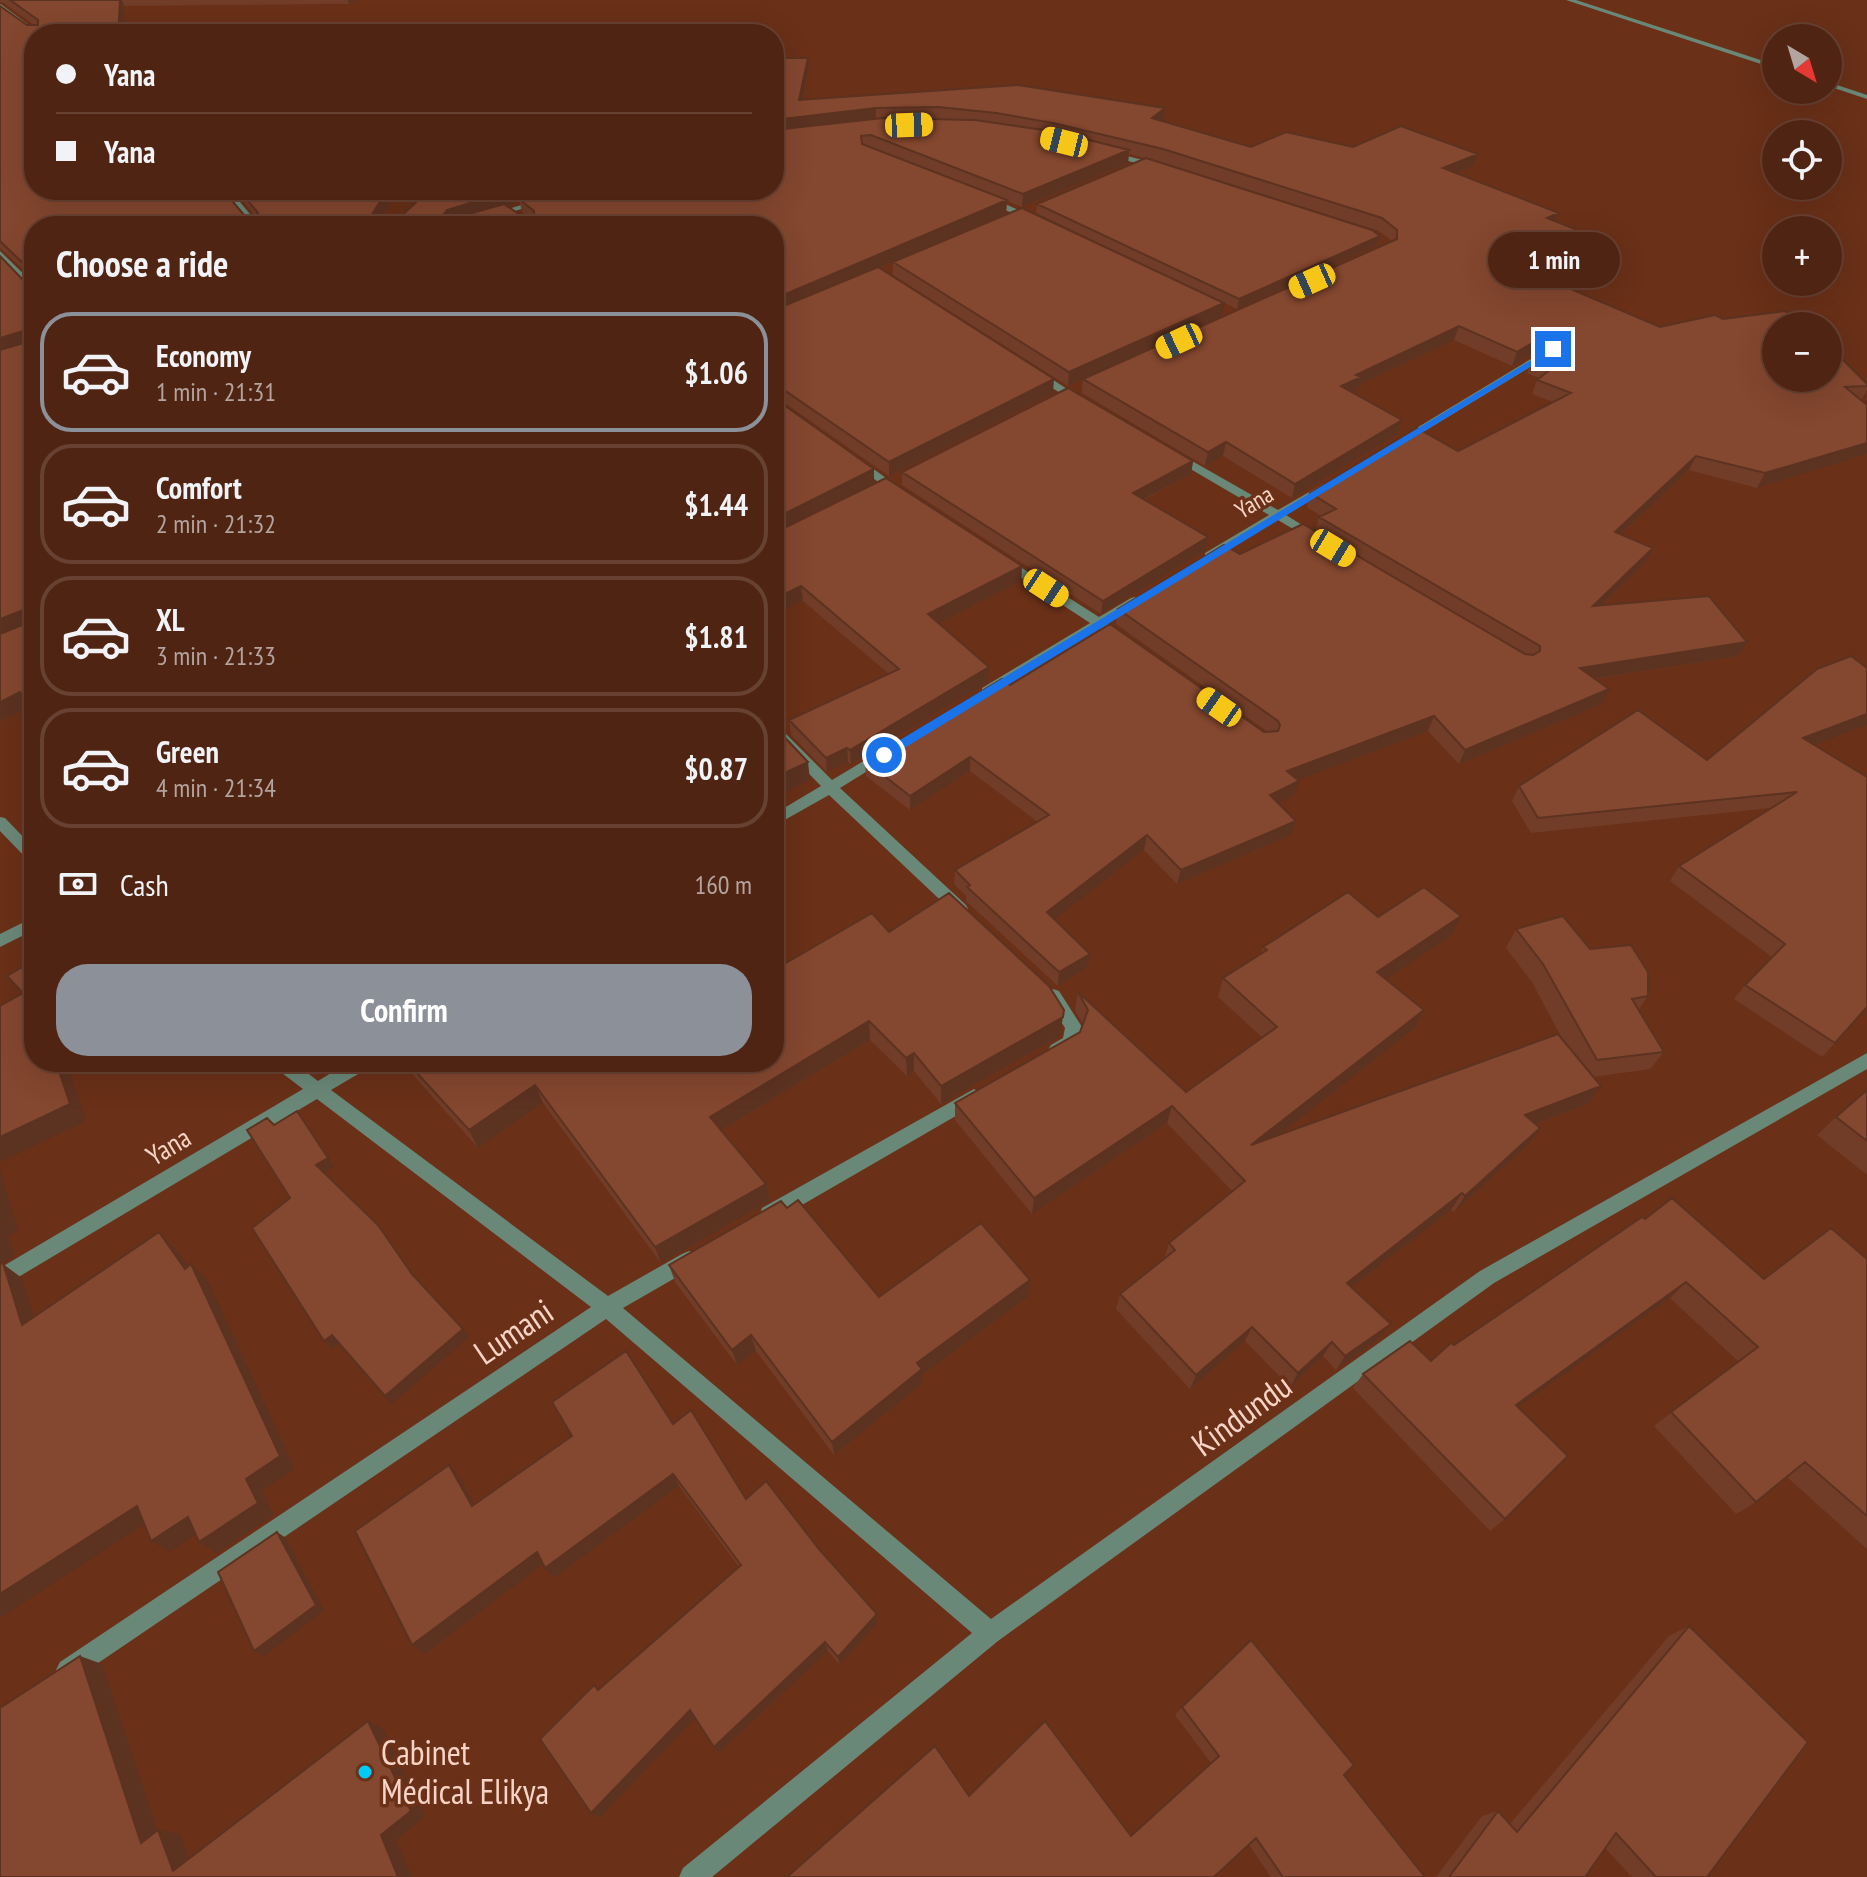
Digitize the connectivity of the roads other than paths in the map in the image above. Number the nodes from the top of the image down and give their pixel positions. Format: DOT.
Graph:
graph roads {
  1 [pos="1569,0"];
  2 [pos="0,6"];
  3 [pos="24,24"];
  4 [pos="1762,62"];
  5 [pos="1842,89"];
  6 [pos="1867,97"];
  7 [pos="1098,151"];
  8 [pos="1143,162"];
  9 [pos="1129,168"];
  10 [pos="1173,172"];
  11 [pos="979,196"];
  12 [pos="234,200"];
  13 [pos="517,200"];
  14 [pos="544,200"];
  15 [pos="525,205"];
  16 [pos="1034,207"];
  17 [pos="509,210"];
  18 [pos="1021,213"];
  19 [pos="247,216"];
  20 [pos="489,216"];
  21 [pos="517,216"];
  22 [pos="1007,219"];
  23 [pos="1049,226"];
  24 [pos="0,254"];
  25 [pos="24,279"];
  26 [pos="1553,349"];
  27 [pos="1027,368"];
  28 [pos="1081,387"];
  29 [pos="1067,393"];
  30 [pos="1053,400"];
  31 [pos="1094,408"];
  32 [pos="1160,447"];
  33 [pos="838,448"];
  34 [pos="1383,452"];
  35 [pos="1344,476"];
  36 [pos="903,479"];
  37 [pos="890,486"];
  38 [pos="877,492"];
  39 [pos="916,503"];
  40 [pos="1279,515"];
  41 [pos="1333,548"];
  42 [pos="994,554"];
  43 [pos="1201,561"];
  44 [pos="1150,592"];
  45 [pos="1098,622"];
  46 [pos="1111,632"];
  47 [pos="978,697"];
  48 [pos="784,740"];
  49 [pos="898,747"];
  50 [pos="831,788"];
  51 [pos="784,815"];
  52 [pos="0,822"];
  53 [pos="24,847"];
  54 [pos="977,924"];
  55 [pos="24,928"];
  56 [pos="0,941"];
  57 [pos="1044,987"];
  58 [pos="1043,1058"];
  59 [pos="1867,1060"];
  60 [pos="292,1072"];
  61 [pos="347,1072"];
  62 [pos="988,1089"];
  63 [pos="316,1091"];
  64 [pos="757,1221"];
  65 [pos="702,1252"];
  66 [pos="0,1279"];
  67 [pos="607,1307"];
  68 [pos="990,1633"];
  69 [pos="53,1680"];
  70 [pos="692,1877"];
  1 -- 4 [label="street"];
  2 -- 3 [label="street"];
  5 -- 6 [label="street"];
  7 -- 8 [label="street"];
  8 -- 9 [label="street"];
  8 -- 10 [label="street"];
  11 -- 18 [label="street"];
  12 -- 19 [label="street"];
  13 -- 15 [label="street"];
  14 -- 15 [label="street"];
  15 -- 17 [label="street"];
  16 -- 18 [label="street"];
  17 -- 20 [label="street"];
  17 -- 21 [label="street"];
  18 -- 22 [label="street"];
  18 -- 23 [label="street"];
  24 -- 25 [label="street"];
  26 -- 34 [label="street"];
  27 -- 29 [label="street"];
  28 -- 29 [label="street"];
  29 -- 30 [label="street"];
  29 -- 31 [label="street"];
  32 -- 40 [label="street"];
  33 -- 37 [label="street"];
  35 -- 40 [label="street, Yana"];
  36 -- 37 [label="street"];
  37 -- 38 [label="street"];
  37 -- 39 [label="street"];
  40 -- 41 [label="street"];
  40 -- 43 [label="street, Yana"];
  42 -- 45 [label="street"];
  44 -- 45 [label="street"];
  45 -- 46 [label="street"];
  45 -- 47 [label="street"];
  48 -- 50 [label="street"];
  49 -- 50 [label="street"];
  50 -- 51 [label="street"];
  50 -- 54 [label="street"];
  52 -- 53 [label="street"];
  55 -- 56 [label="street"];
  57 -- 58 [label="street"];
  59 -- 68 [label="street, Kindundu"];
  60 -- 63 [label="street"];
  61 -- 63 [label="street, Yana"];
  62 -- 64 [label="street"];
  63 -- 66 [label="street, Yana"];
  63 -- 67 [label="street"];
  65 -- 67 [label="street, Lumani"];
  67 -- 68 [label="street"];
  67 -- 69 [label="street, Lumani"];
  68 -- 70 [label="street, Kindundu"];
}
